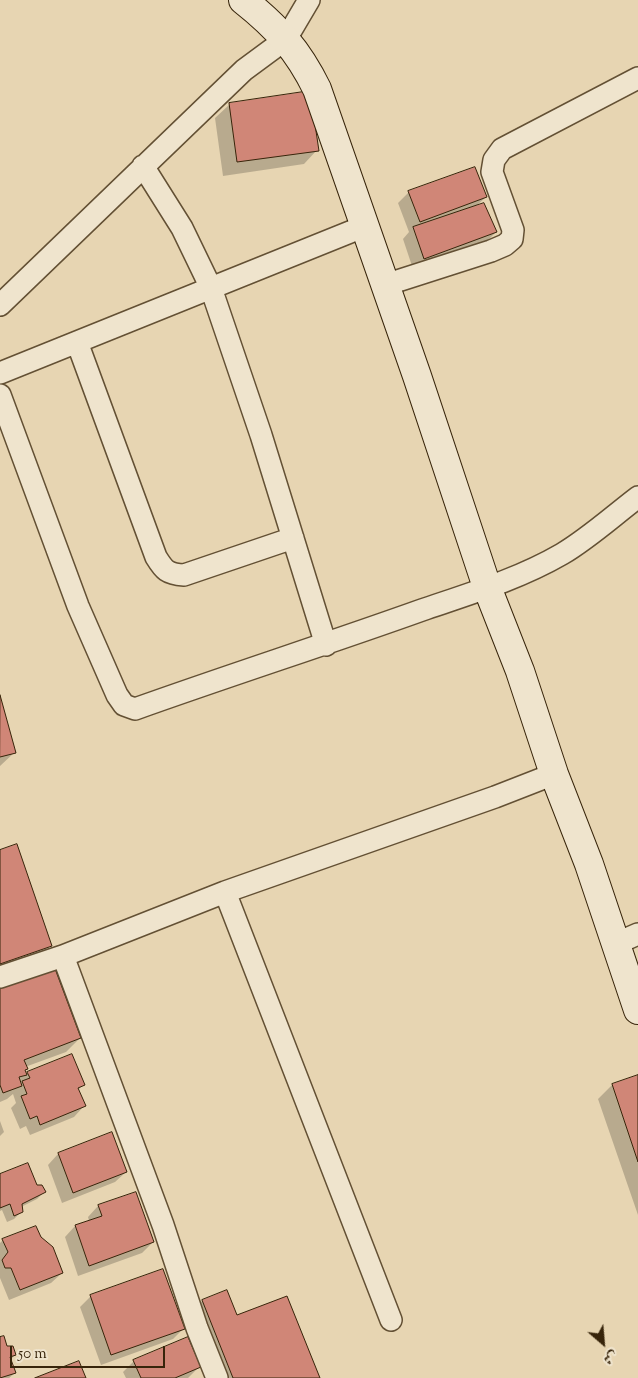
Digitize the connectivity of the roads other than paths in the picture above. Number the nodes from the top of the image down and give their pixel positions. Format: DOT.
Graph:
graph roads {
  1 [pos="242,0"];
  2 [pos="309,0"];
  3 [pos="286,39"];
  4 [pos="638,78"];
  5 [pos="143,166"];
  6 [pos="365,226"];
  7 [pos="385,285"];
  8 [pos="211,288"];
  9 [pos="0,305"];
  10 [pos="77,342"];
  11 [pos="0,373"];
  12 [pos="0,394"];
  13 [pos="638,497"];
  14 [pos="293,538"];
  15 [pos="487,587"];
  16 [pos="326,645"];
  17 [pos="554,774"];
  18 [pos="225,892"];
  19 [pos="627,939"];
  20 [pos="63,956"];
  21 [pos="0,976"];
  22 [pos="638,1010"];
  23 [pos="391,1320"];
  24 [pos="217,1378"];
  1 -- 3 [label="main road"];
  2 -- 3 [label="street"];
  3 -- 5 [label="street"];
  3 -- 6 [label="main road"];
  4 -- 7 [label="street"];
  5 -- 8 [label="street"];
  5 -- 9 [label="street"];
  6 -- 7 [label="main road"];
  6 -- 8 [label="street"];
  7 -- 15 [label="main road"];
  8 -- 10 [label="street"];
  8 -- 14 [label="street"];
  10 -- 11 [label="street"];
  10 -- 14 [label="street"];
  12 -- 16 [label="street"];
  13 -- 15 [label="street"];
  14 -- 16 [label="street"];
  15 -- 16 [label="street"];
  15 -- 17 [label="main road"];
  17 -- 18 [label="street"];
  17 -- 19 [label="main road"];
  18 -- 20 [label="street"];
  18 -- 23 [label="street"];
  19 -- 22 [label="main road"];
  20 -- 21 [label="street"];
  20 -- 24 [label="street"];
}
